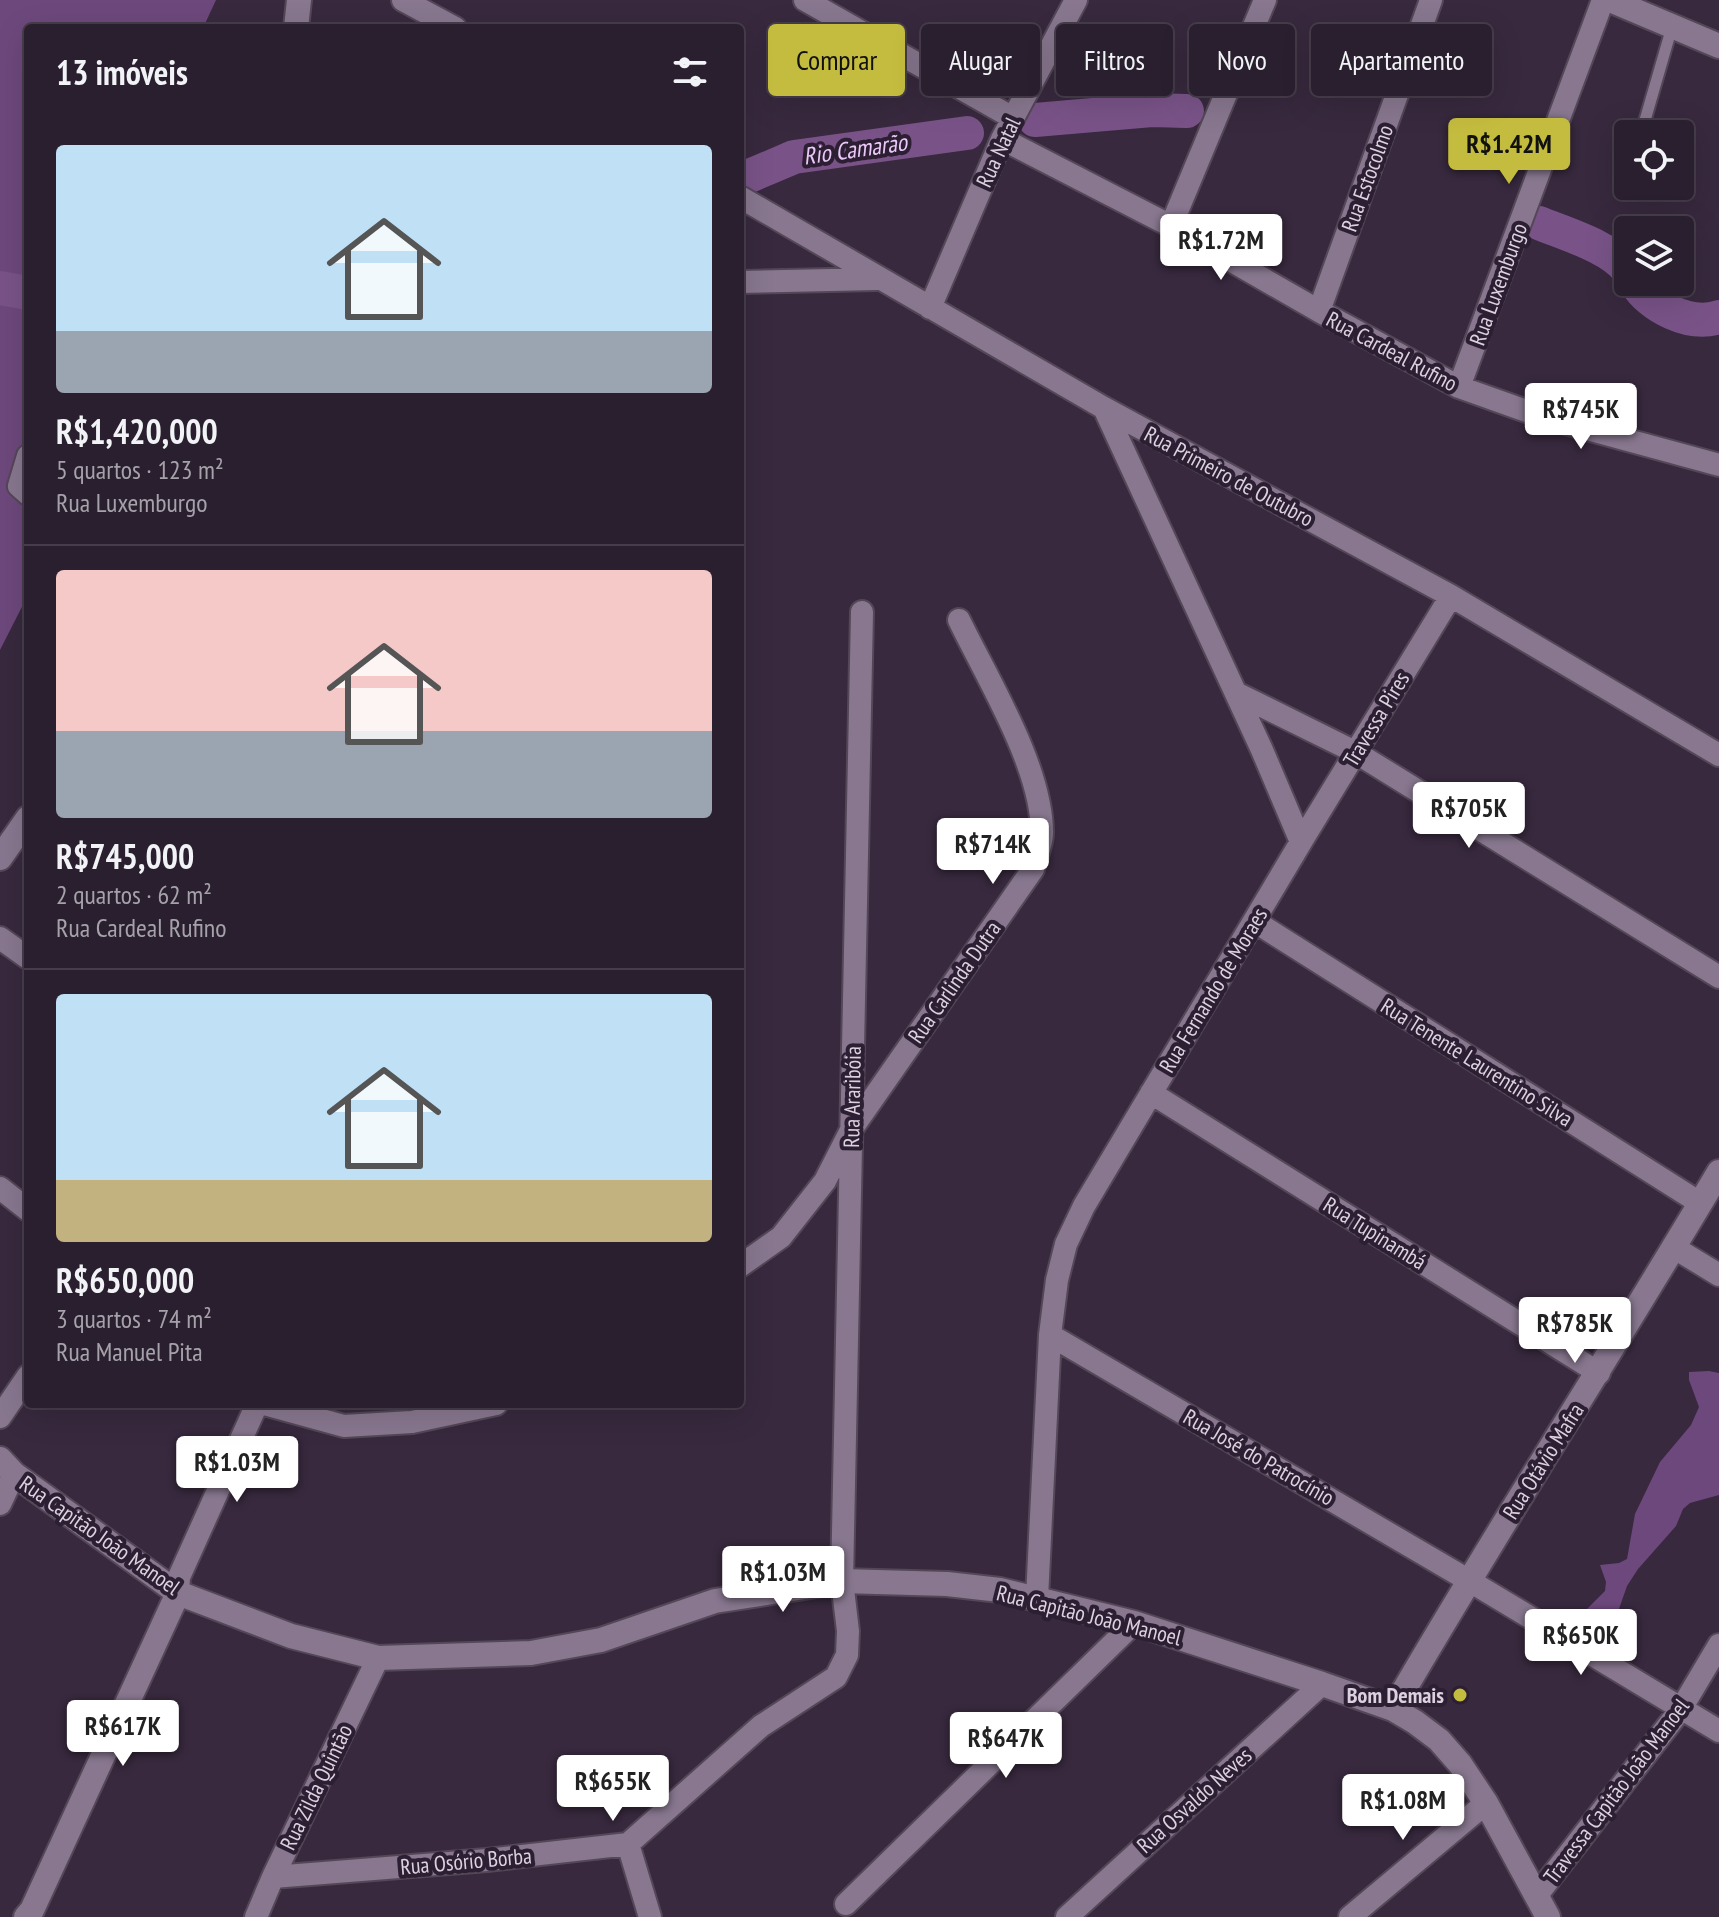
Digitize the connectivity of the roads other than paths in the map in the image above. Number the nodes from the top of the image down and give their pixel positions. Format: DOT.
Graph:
graph roads {
  1 [pos="299,0"];
  2 [pos="403,0"];
  3 [pos="805,0"];
  4 [pos="1076,0"];
  5 [pos="1265,0"];
  6 [pos="1431,0"];
  7 [pos="1603,0"];
  8 [pos="1610,0"];
  9 [pos="296,24"];
  10 [pos="447,24"];
  11 [pos="1672,27"];
  12 [pos="1719,46"];
  13 [pos="1013,118"];
  14 [pos="1645,120"];
  15 [pos="1002,139"];
  16 [pos="744,199"];
  17 [pos="1171,226"];
  18 [pos="877,279"];
  19 [pos="744,282"];
  20 [pos="930,308"];
  21 [pos="1319,311"];
  22 [pos="1459,387"];
  23 [pos="1104,408"];
  24 [pos="1719,465"];
  25 [pos="24,469"];
  26 [pos="24,490"];
  27 [pos="1451,596"];
  28 [pos="862,612"];
  29 [pos="959,620"];
  30 [pos="1236,693"];
  31 [pos="1355,752"];
  32 [pos="1719,755"];
  33 [pos="24,824"];
  34 [pos="1301,842"];
  35 [pos="0,858"];
  36 [pos="1254,921"];
  37 [pos="0,938"];
  38 [pos="24,955"];
  39 [pos="1719,977"];
  40 [pos="1151,1093"];
  41 [pos="851,1130"];
  42 [pos="1719,1172"];
  43 [pos="0,1188"];
  44 [pos="1700,1203"];
  45 [pos="24,1207"];
  46 [pos="1673,1247"];
  47 [pos="744,1263"];
  48 [pos="1719,1275"];
  49 [pos="1050,1335"];
  50 [pos="1599,1373"];
  51 [pos="24,1382"];
  52 [pos="255,1408"];
  53 [pos="279,1408"];
  54 [pos="477,1408"];
  55 [pos="0,1417"];
  56 [pos="7,1467"];
  57 [pos="0,1504"];
  58 [pos="1468,1580"];
  59 [pos="842,1581"];
  60 [pos="178,1593"];
  61 [pos="1037,1598"];
  62 [pos="1134,1623"];
  63 [pos="1719,1645"];
  64 [pos="378,1658"];
  65 [pos="1322,1684"];
  66 [pos="1393,1709"];
  67 [pos="1681,1709"];
  68 [pos="1719,1731"];
  69 [pos="1486,1803"];
  70 [pos="628,1844"];
  71 [pos="273,1877"];
  72 [pos="846,1904"];
  73 [pos="1543,1906"];
  74 [pos="26,1917"];
  75 [pos="256,1917"];
  76 [pos="650,1917"];
  77 [pos="1067,1917"];
  78 [pos="1350,1917"];
  1 -- 9 [label="main road"];
  2 -- 10 [label="street"];
  3 -- 13 [label="street"];
  4 -- 13 [label="street, Rua Natal"];
  5 -- 17 [label="street"];
  6 -- 21 [label="street, Rua Estocolmo"];
  7 -- 22 [label="street, Rua Luxemburgo"];
  8 -- 11 [label="main road"];
  11 -- 12 [label="main road"];
  11 -- 14 [label="lane"];
  13 -- 15 [label="street, Rua Natal"];
  15 -- 17 [label="street, Rua Cardeal Rufino"];
  15 -- 20 [label="street, Rua Natal"];
  16 -- 18 [label="street, Rua Primeiro de Outubro"];
  17 -- 21 [label="street, Rua Cardeal Rufino"];
  18 -- 19 [label="street"];
  18 -- 20 [label="street, Rua Primeiro de Outubro"];
  20 -- 23 [label="street, Rua Primeiro de Outubro"];
  21 -- 22 [label="street, Rua Cardeal Rufino"];
  22 -- 24 [label="street, Rua Cardeal Rufino"];
  23 -- 27 [label="street, Rua Primeiro de Outubro"];
  23 -- 30 [label="street"];
  25 -- 26 [label="street"];
  27 -- 31 [label="street, Travessa Pires"];
  27 -- 32 [label="street, Rua Primeiro de Outubro"];
  28 -- 41 [label="street, Rua Araribóia"];
  29 -- 41 [label="street, Rua Carlinda Dutra"];
  30 -- 31 [label="street"];
  30 -- 34 [label="street"];
  31 -- 34 [label="street, Travessa Pires"];
  31 -- 39 [label="street"];
  33 -- 35 [label="main road"];
  34 -- 36 [label="street, Rua Fernando de Moraes"];
  36 -- 40 [label="street, Rua Fernando de Moraes"];
  36 -- 44 [label="street, Rua Tenente Laurentino Silva"];
  37 -- 38 [label="street"];
  40 -- 49 [label="street, Rua Fernando de Moraes"];
  40 -- 50 [label="street, Rua Tupinambá"];
  41 -- 47 [label="street, Rua Carlinda Dutra"];
  41 -- 59 [label="street, Rua Araribóia"];
  42 -- 44 [label="main road, Rua Otávio Mafra"];
  43 -- 45 [label="street"];
  44 -- 46 [label="main road, Rua Otávio Mafra"];
  46 -- 48 [label="street"];
  46 -- 50 [label="main road, Rua Otávio Mafra"];
  49 -- 58 [label="street, Rua José do Patrocínio"];
  49 -- 61 [label="street, Rua Fernando de Moraes"];
  50 -- 58 [label="main road, Rua Otávio Mafra"];
  51 -- 55 [label="street"];
  52 -- 60 [label="street"];
  53 -- 54 [label="street"];
  56 -- 57 [label="street"];
  56 -- 60 [label="main road, Rua Capitão João Manoel"];
  58 -- 66 [label="main road, Rua Otávio Mafra"];
  58 -- 67 [label="street, Rua José do Patrocínio"];
  59 -- 61 [label="main road, Rua Capitão João Manoel"];
  59 -- 64 [label="main road, Rua Capitão João Manoel"];
  59 -- 70 [label="street"];
  60 -- 64 [label="main road, Rua Capitão João Manoel"];
  60 -- 74 [label="main road"];
  61 -- 62 [label="main road, Rua Capitão João Manoel"];
  62 -- 65 [label="main road, Rua Capitão João Manoel"];
  62 -- 72 [label="street"];
  63 -- 67 [label="street, Travessa Capitão João Manoel"];
  64 -- 71 [label="street, Rua Zilda Quintão"];
  65 -- 66 [label="main road, Rua Capitão João Manoel"];
  65 -- 77 [label="street, Rua Osvaldo Neves"];
  66 -- 69 [label="main road, Rua Capitão João Manoel"];
  67 -- 68 [label="street, Rua José do Patrocínio"];
  67 -- 73 [label="street, Travessa Capitão João Manoel"];
  69 -- 73 [label="main road, Rua Capitão João Manoel"];
  69 -- 78 [label="street"];
  70 -- 71 [label="street, Rua Osório Borba"];
  70 -- 76 [label="street"];
  71 -- 75 [label="street, Rua Zilda Quintão"];
}
